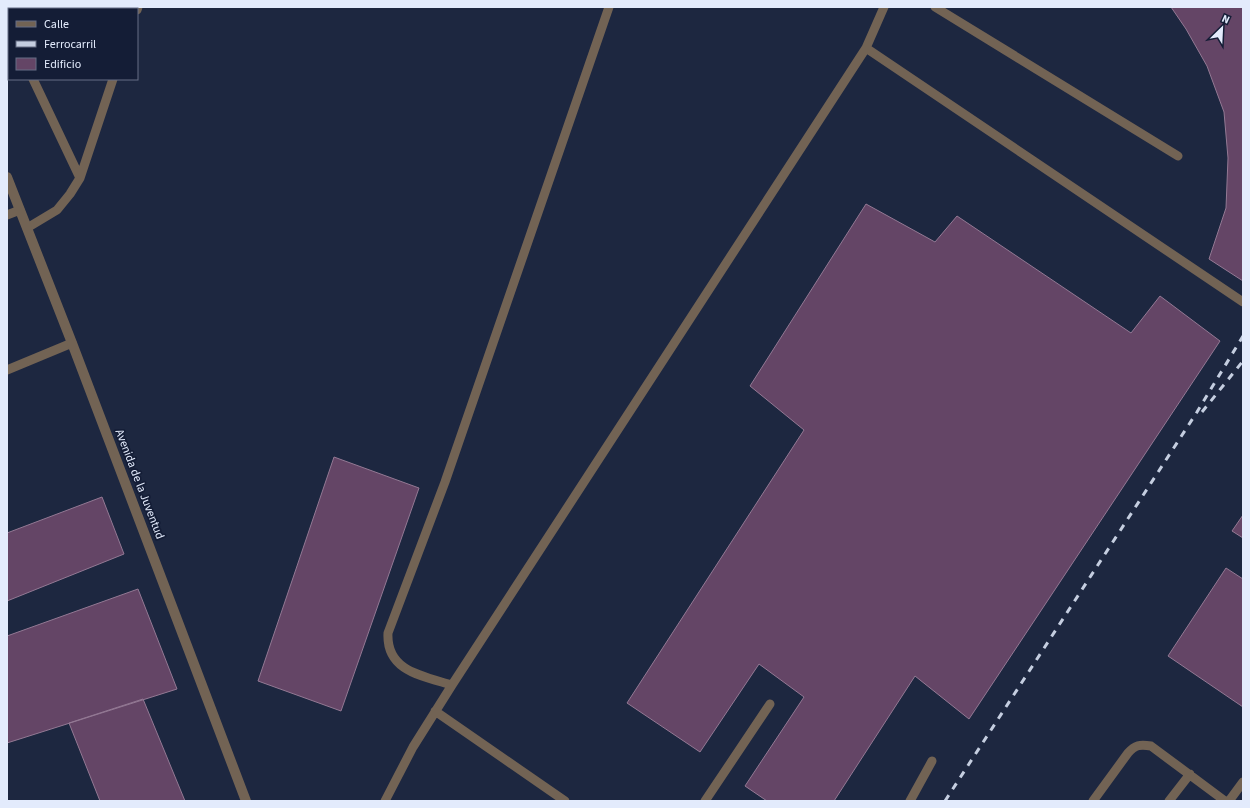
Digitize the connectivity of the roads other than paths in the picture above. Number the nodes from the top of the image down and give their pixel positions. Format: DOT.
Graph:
graph roads {
  1 [pos="609,7"];
  2 [pos="884,7"];
  3 [pos="935,7"];
  4 [pos="866,48"];
  5 [pos="33,80"];
  6 [pos="113,80"];
  7 [pos="1178,156"];
  8 [pos="7,177"];
  9 [pos="80,178"];
  10 [pos="20,210"];
  11 [pos="7,215"];
  12 [pos="27,228"];
  13 [pos="1243,302"];
  14 [pos="72,343"];
  15 [pos="7,370"];
  16 [pos="452,685"];
  17 [pos="770,704"];
  18 [pos="435,711"];
  19 [pos="932,761"];
  20 [pos="1190,774"];
  21 [pos="1243,782"];
  22 [pos="246,801"];
  23 [pos="385,801"];
  24 [pos="565,801"];
  25 [pos="705,801"];
  26 [pos="910,801"];
  27 [pos="1093,801"];
  28 [pos="1170,801"];
  29 [pos="1225,801"];
  30 [pos="1229,801"];
  1 -- 16 [label="lane"];
  2 -- 4 [label="lane"];
  3 -- 7 [label="lane"];
  4 -- 13 [label="lane"];
  4 -- 16 [label="lane"];
  5 -- 9 [label="lane"];
  6 -- 9 [label="lane"];
  8 -- 10 [label="street, Avenida de la Juventud"];
  9 -- 12 [label="lane"];
  10 -- 11 [label="lane"];
  10 -- 12 [label="street, Avenida de la Juventud"];
  12 -- 14 [label="street, Avenida de la Juventud"];
  14 -- 15 [label="lane"];
  14 -- 22 [label="street, Avenida de la Juventud"];
  16 -- 18 [label="lane"];
  17 -- 25 [label="lane"];
  18 -- 23 [label="lane"];
  18 -- 24 [label="lane"];
  19 -- 26 [label="lane"];
  20 -- 27 [label="lane"];
  20 -- 28 [label="lane"];
  20 -- 29 [label="lane"];
  21 -- 30 [label="lane"];
}
